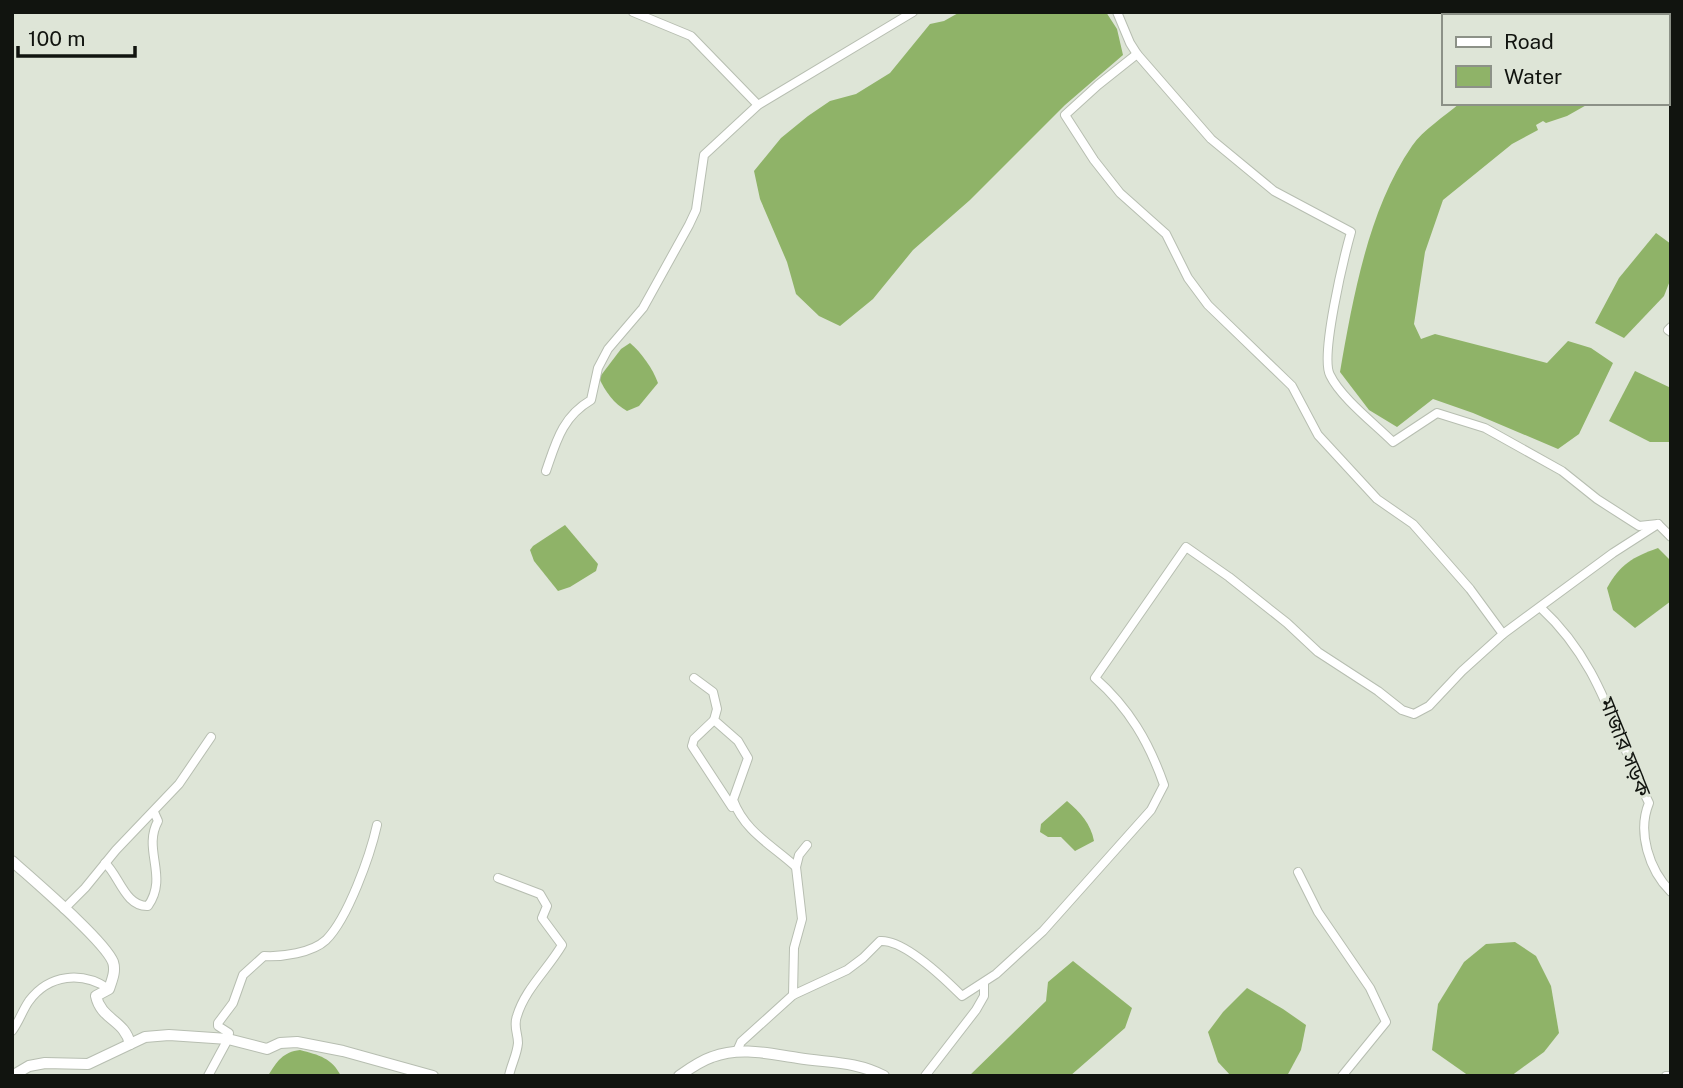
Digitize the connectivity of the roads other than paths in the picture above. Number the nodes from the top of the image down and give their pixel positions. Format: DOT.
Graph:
graph roads {
  1 [pos="633,12"];
  2 [pos="913,12"];
  3 [pos="1117,12"];
  4 [pos="1137,54"];
  5 [pos="758,106"];
  6 [pos="546,471"];
  7 [pos="1658,524"];
  8 [pos="1671,537"];
  9 [pos="1541,608"];
  10 [pos="1503,634"];
  11 [pos="694,678"];
  12 [pos="714,720"];
  13 [pos="211,737"];
  14 [pos="153,811"];
  15 [pos="739,815"];
  16 [pos="377,825"];
  17 [pos="807,845"];
  18 [pos="12,861"];
  19 [pos="105,863"];
  20 [pos="796,867"];
  21 [pos="1298,872"];
  22 [pos="498,878"];
  23 [pos="1671,892"];
  24 [pos="64,909"];
  25 [pos="984,984"];
  26 [pos="109,989"];
  27 [pos="793,995"];
  28 [pos="12,1031"];
  29 [pos="228,1039"];
  30 [pos="130,1044"];
  31 [pos="737,1051"];
  32 [pos="12,1076"];
  33 [pos="208,1076"];
  34 [pos="433,1076"];
  35 [pos="509,1076"];
  36 [pos="679,1076"];
  37 [pos="884,1076"];
  38 [pos="925,1076"];
  39 [pos="1342,1076"];
  1 -- 5 [label="street"];
  2 -- 5 [label="street"];
  3 -- 4 [label="street"];
  4 -- 7 [label="street"];
  4 -- 10 [label="street"];
  5 -- 6 [label="street"];
  7 -- 8 [label="street"];
  7 -- 9 [label="street"];
  9 -- 10 [label="street"];
  9 -- 23 [label="street, মাজার সড়ক"];
  10 -- 25 [label="street"];
  11 -- 12 [label="street"];
  12 -- 15 [label="street"];
  12 -- 15 [label="street"];
  13 -- 14 [label="street"];
  14 -- 19 [label="street"];
  14 -- 19 [label="street"];
  15 -- 20 [label="street"];
  16 -- 29 [label="street"];
  17 -- 20 [label="street"];
  18 -- 24 [label="street"];
  19 -- 24 [label="street"];
  20 -- 27 [label="street"];
  21 -- 39 [label="street"];
  22 -- 35 [label="street"];
  24 -- 26 [label="street"];
  25 -- 27 [label="street"];
  25 -- 38 [label="street"];
  26 -- 28 [label="street"];
  26 -- 30 [label="street"];
  27 -- 31 [label="street"];
  29 -- 30 [label="street"];
  29 -- 33 [label="street"];
  29 -- 34 [label="street"];
  30 -- 32 [label="street"];
  31 -- 36 [label="street"];
  31 -- 37 [label="street"];
}
